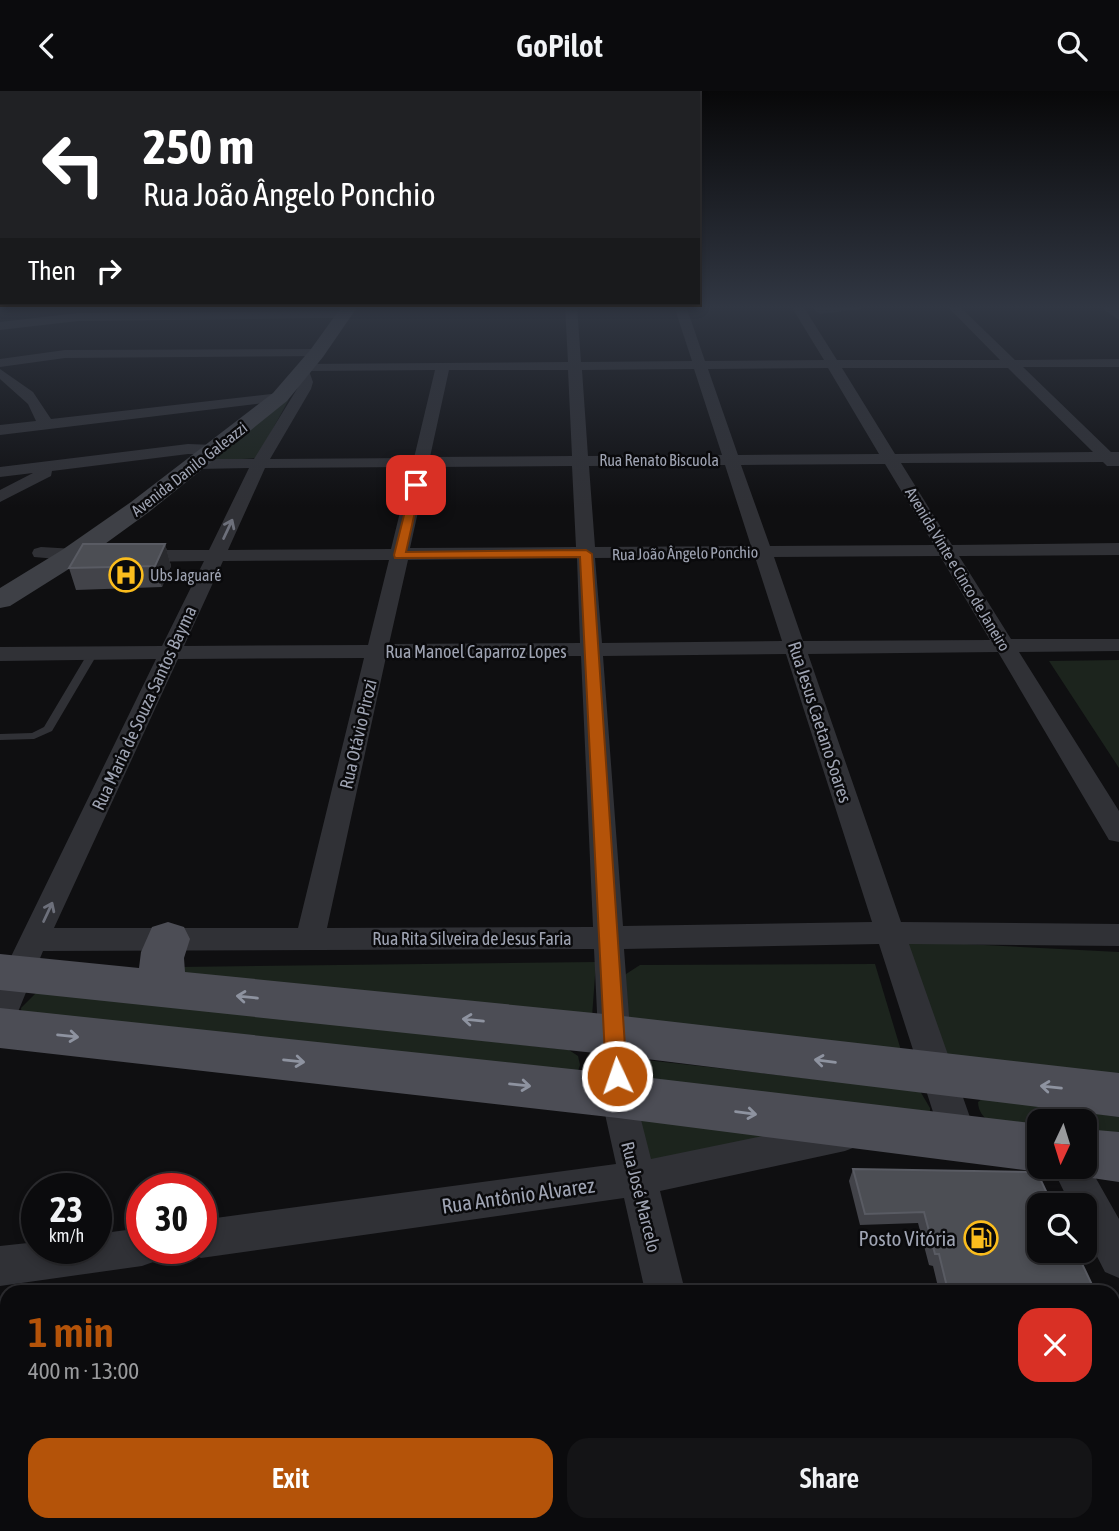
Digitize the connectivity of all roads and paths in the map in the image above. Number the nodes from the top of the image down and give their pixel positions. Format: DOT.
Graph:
graph roads {
  1 [pos="0,373"];
  2 [pos="284,373"];
  3 [pos="296,373"];
  4 [pos="305,373"];
  5 [pos="441,373"];
  6 [pos="575,373"];
  7 [pos="704,373"];
  8 [pos="840,373"];
  9 [pos="1023,373"];
  10 [pos="280,397"];
  11 [pos="251,400"];
  12 [pos="46,425"];
  13 [pos="0,429"];
  14 [pos="200,454"];
  15 [pos="733,459"];
  16 [pos="892,459"];
  17 [pos="580,460"];
  18 [pos="421,461"];
  19 [pos="1115,461"];
  20 [pos="260,462"];
  21 [pos="59,465"];
  22 [pos="0,472"];
  23 [pos="0,497"];
  24 [pos="1119,549"];
  25 [pos="949,551"];
  26 [pos="764,552"];
  27 [pos="41,553"];
  28 [pos="586,554"];
  29 [pos="399,555"];
  30 [pos="71,556"];
  31 [pos="215,557"];
  32 [pos="0,578"];
  33 [pos="0,600"];
  34 [pos="1119,645"];
  35 [pos="1004,646"];
  36 [pos="796,649"];
  37 [pos="592,651"];
  38 [pos="377,652"];
  39 [pos="93,653"];
  40 [pos="169,653"];
  41 [pos="0,654"];
  42 [pos="0,737"];
  43 [pos="1119,833"];
  44 [pos="890,933"];
  45 [pos="1119,935"];
  46 [pos="608,938"];
  47 [pos="168,939"];
  48 [pos="310,939"];
  49 [pos="18,962"];
  50 [pos="166,988"];
  51 [pos="0,1020"];
  52 [pos="0,1028"];
  53 [pos="614,1035"];
  54 [pos="939,1074"];
  55 [pos="1119,1094"];
  56 [pos="618,1096"];
  57 [pos="874,1129"];
  58 [pos="960,1140"];
  59 [pos="1027,1147"];
  60 [pos="1097,1154"];
  61 [pos="1119,1157"];
  62 [pos="636,1179"];
  63 [pos="1076,1179"];
  64 [pos="217,1236"];
  65 [pos="126,1249"];
  66 [pos="1119,1258"];
  67 [pos="0,1266"];
  68 [pos="663,1285"];
  1 -- 12 [label="street"];
  2 -- 11 [label="main road, Avenida Danilo Galeazzi"];
  3 -- 10 [label="main road, Avenida Danilo Galeazzi"];
  4 -- 20 [label="street, Rua Maria de Souza Santos Bayma"];
  5 -- 18 [label="street, Rua Otávio Pirozi"];
  6 -- 17 [label="street, Rua José Marcelo"];
  7 -- 15 [label="street, Rua Jesus Caetano Soares"];
  8 -- 16 [label="street, Avenida Vinte e Cinco de Janeiro"];
  9 -- 19 [label="street"];
  10 -- 11 [label="street"];
  10 -- 14 [label="main road, Avenida Danilo Galeazzi"];
  11 -- 12 [label="street"];
  11 -- 14 [label="main road, Avenida Danilo Galeazzi"];
  12 -- 13 [label="street"];
  14 -- 20 [label="street, Rua Renato Biscuola"];
  14 -- 21 [label="street, Rua Renato Biscuola"];
  14 -- 27 [label="main road, Avenida Danilo Galeazzi"];
  14 -- 30 [label="main road, Avenida Danilo Galeazzi"];
  15 -- 16 [label="street, Rua Renato Biscuola"];
  15 -- 17 [label="street, Rua Renato Biscuola"];
  15 -- 26 [label="street, Rua Jesus Caetano Soares"];
  16 -- 19 [label="street, Rua Renato Biscuola"];
  16 -- 25 [label="street, Avenida Vinte e Cinco de Janeiro"];
  17 -- 18 [label="street, Rua Renato Biscuola"];
  17 -- 28 [label="street, Rua José Marcelo"];
  18 -- 20 [label="street, Rua Renato Biscuola"];
  18 -- 29 [label="street, Rua Otávio Pirozi"];
  31 -- 20 [label="street, Rua Maria de Souza Santos Bayma, one-way"];
  21 -- 22 [label="street, Rua Renato Biscuola"];
  21 -- 23 [label="street"];
  24 -- 25 [label="street, Rua João Ângelo Ponchio"];
  25 -- 26 [label="street, Rua João Ângelo Ponchio"];
  25 -- 35 [label="street, Avenida Vinte e Cinco de Janeiro"];
  26 -- 28 [label="street, Rua João Ângelo Ponchio"];
  26 -- 36 [label="street, Rua Jesus Caetano Soares"];
  27 -- 30 [label="street, Rua João Ângelo Ponchio"];
  27 -- 32 [label="main road, Avenida Danilo Galeazzi"];
  28 -- 29 [label="street, Rua João Ângelo Ponchio"];
  28 -- 37 [label="street, Rua José Marcelo"];
  29 -- 31 [label="street, Rua João Ângelo Ponchio"];
  29 -- 38 [label="street, Rua Otávio Pirozi"];
  30 -- 31 [label="street, Rua João Ângelo Ponchio"];
  30 -- 33 [label="main road, Avenida Danilo Galeazzi"];
  31 -- 40 [label="street, Rua Maria de Souza Santos Bayma"];
  34 -- 35 [label="street, Rua Manoel Caparroz Lopes"];
  35 -- 36 [label="street, Rua Manoel Caparroz Lopes"];
  35 -- 43 [label="street, Avenida Vinte e Cinco de Janeiro"];
  36 -- 37 [label="street, Rua Manoel Caparroz Lopes"];
  36 -- 44 [label="street, Rua Jesus Caetano Soares"];
  37 -- 38 [label="street, Rua Manoel Caparroz Lopes"];
  37 -- 46 [label="street, Rua José Marcelo"];
  38 -- 40 [label="street, Rua Manoel Caparroz Lopes"];
  38 -- 48 [label="street, Rua Otávio Pirozi"];
  39 -- 40 [label="street, Rua Manoel Caparroz Lopes"];
  39 -- 41 [label="street, Rua Manoel Caparroz Lopes"];
  39 -- 42 [label="lane"];
  49 -- 40 [label="street, Rua Maria de Souza Santos Bayma, one-way"];
  44 -- 45 [label="street, Rua Rita Silveira de Jesus Faria"];
  44 -- 46 [label="street, Rua Rita Silveira de Jesus Faria"];
  44 -- 54 [label="street, Rua Jesus Caetano Soares"];
  46 -- 48 [label="street, Rua Rita Silveira de Jesus Faria"];
  46 -- 53 [label="street, Rua José Marcelo"];
  47 -- 48 [label="street, Rua Rita Silveira de Jesus Faria"];
  47 -- 49 [label="street, Rua Rita Silveira de Jesus Faria"];
  47 -- 50 [label="main road"];
  49 -- 50 [label="main road"];
  49 -- 51 [label="street, Rua Maria de Souza Santos Bayma"];
  53 -- 50 [label="main road, one-way"];
  52 -- 56 [label="main road, one-way"];
  54 -- 53 [label="main road, one-way"];
  53 -- 56 [label="street, Rua José Marcelo"];
  55 -- 54 [label="main road, one-way"];
  54 -- 58 [label="street, Rua Jesus Caetano Soares"];
  56 -- 57 [label="main road, one-way"];
  56 -- 62 [label="street, Rua José Marcelo"];
  57 -- 58 [label="main road"];
  57 -- 62 [label="street, Rua Antônio Alvarez"];
  58 -- 59 [label="main road"];
  60 -- 61 [label="main road"];
  62 -- 64 [label="street, Rua Antônio Alvarez"];
  62 -- 68 [label="street, Rua José Marcelo"];
  63 -- 66 [label="street"];
  65 -- 67 [label="street"];
}
